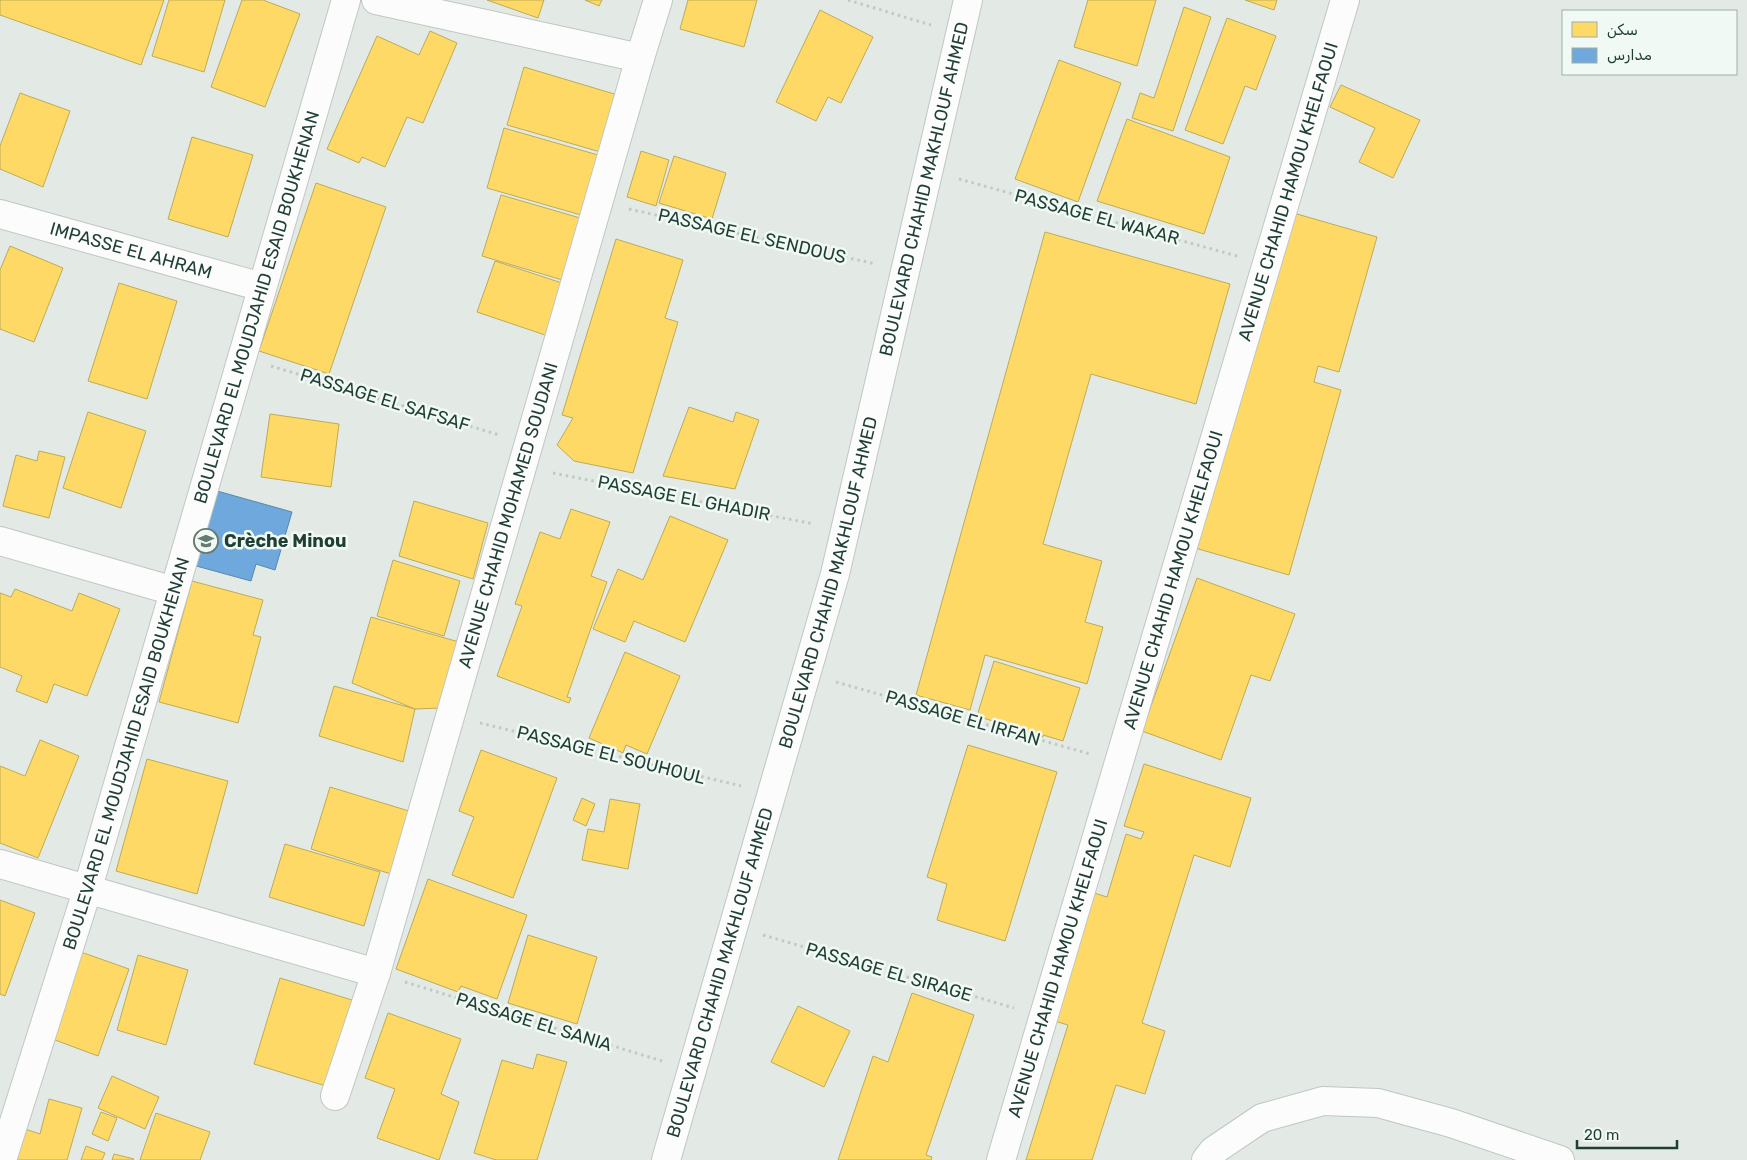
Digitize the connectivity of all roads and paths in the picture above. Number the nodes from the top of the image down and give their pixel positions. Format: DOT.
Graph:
graph roads {
  1 [pos="346,0"];
  2 [pos="376,0"];
  3 [pos="658,0"];
  4 [pos="848,0"];
  5 [pos="968,0"];
  6 [pos="1345,0"];
  7 [pos="960,33"];
  8 [pos="640,58"];
  9 [pos="928,170"];
  10 [pos="599,202"];
  11 [pos="0,214"];
  12 [pos="1267,264"];
  13 [pos="905,271"];
  14 [pos="262,286"];
  15 [pos="242,357"];
  16 [pos="526,455"];
  17 [pos="845,530"];
  18 [pos="0,541"];
  19 [pos="174,591"];
  20 [pos="806,674"];
  21 [pos="450,716"];
  22 [pos="1119,762"];
  23 [pos="772,793"];
  24 [pos="0,864"];
  25 [pos="87,891"];
  26 [pos="733,927"];
  27 [pos="376,974"];
  28 [pos="1044,1016"];
  29 [pos="692,1070"];
  30 [pos="335,1096"];
  31 [pos="2,1160"];
  32 [pos="666,1160"];
  33 [pos="1001,1160"];
  34 [pos="1206,1160"];
  35 [pos="1560,1160"];
  1 -- 14 [label="street, BOULEVARD EL MOUDJAHID ESAID BOUKHENAN"];
  2 -- 8 [label="street"];
  3 -- 8 [label="street, AVENUE CHAHID MOHAMED SOUDANI"];
  4 -- 7 [label="path"];
  5 -- 7 [label="street, BOULEVARD CHAHID MAKHLOUF AHMED"];
  6 -- 12 [label="street, AVENUE CHAHID HAMOU KHELFAOUI"];
  7 -- 9 [label="street, BOULEVARD CHAHID MAKHLOUF AHMED"];
  8 -- 10 [label="street, AVENUE CHAHID MOHAMED SOUDANI"];
  9 -- 12 [label="path, PASSAGE EL WAKAR"];
  9 -- 13 [label="street, BOULEVARD CHAHID MAKHLOUF AHMED"];
  10 -- 13 [label="path, PASSAGE EL SENDOUS"];
  10 -- 16 [label="street, AVENUE CHAHID MOHAMED SOUDANI"];
  11 -- 14 [label="street, IMPASSE EL AHRAM"];
  12 -- 22 [label="street, AVENUE CHAHID HAMOU KHELFAOUI"];
  13 -- 17 [label="street, BOULEVARD CHAHID MAKHLOUF AHMED"];
  14 -- 15 [label="street, BOULEVARD EL MOUDJAHID ESAID BOUKHENAN"];
  15 -- 16 [label="path, PASSAGE EL SAFSAF"];
  15 -- 19 [label="street, BOULEVARD EL MOUDJAHID ESAID BOUKHENAN"];
  16 -- 17 [label="path, PASSAGE EL GHADIR"];
  16 -- 21 [label="street, AVENUE CHAHID MOHAMED SOUDANI"];
  17 -- 20 [label="street, BOULEVARD CHAHID MAKHLOUF AHMED"];
  18 -- 19 [label="street"];
  19 -- 25 [label="street, BOULEVARD EL MOUDJAHID ESAID BOUKHENAN"];
  20 -- 22 [label="path, PASSAGE EL IRFAN"];
  20 -- 23 [label="street, BOULEVARD CHAHID MAKHLOUF AHMED"];
  21 -- 23 [label="path, PASSAGE EL SOUHOUL"];
  21 -- 27 [label="street, AVENUE CHAHID MOHAMED SOUDANI"];
  22 -- 28 [label="street, AVENUE CHAHID HAMOU KHELFAOUI"];
  23 -- 26 [label="street, BOULEVARD CHAHID MAKHLOUF AHMED"];
  24 -- 25 [label="street"];
  25 -- 27 [label="street"];
  25 -- 31 [label="street, BOULEVARD EL MOUDJAHID ESAID BOUKHENAN"];
  26 -- 28 [label="path, PASSAGE EL SIRAGE"];
  26 -- 29 [label="street, BOULEVARD CHAHID MAKHLOUF AHMED"];
  27 -- 29 [label="path, PASSAGE EL SANIA"];
  27 -- 30 [label="street, AVENUE CHAHID MOHAMED SOUDANI"];
  28 -- 33 [label="street, AVENUE CHAHID HAMOU KHELFAOUI"];
  29 -- 32 [label="street, BOULEVARD CHAHID MAKHLOUF AHMED"];
  34 -- 35 [label="street"];
}
